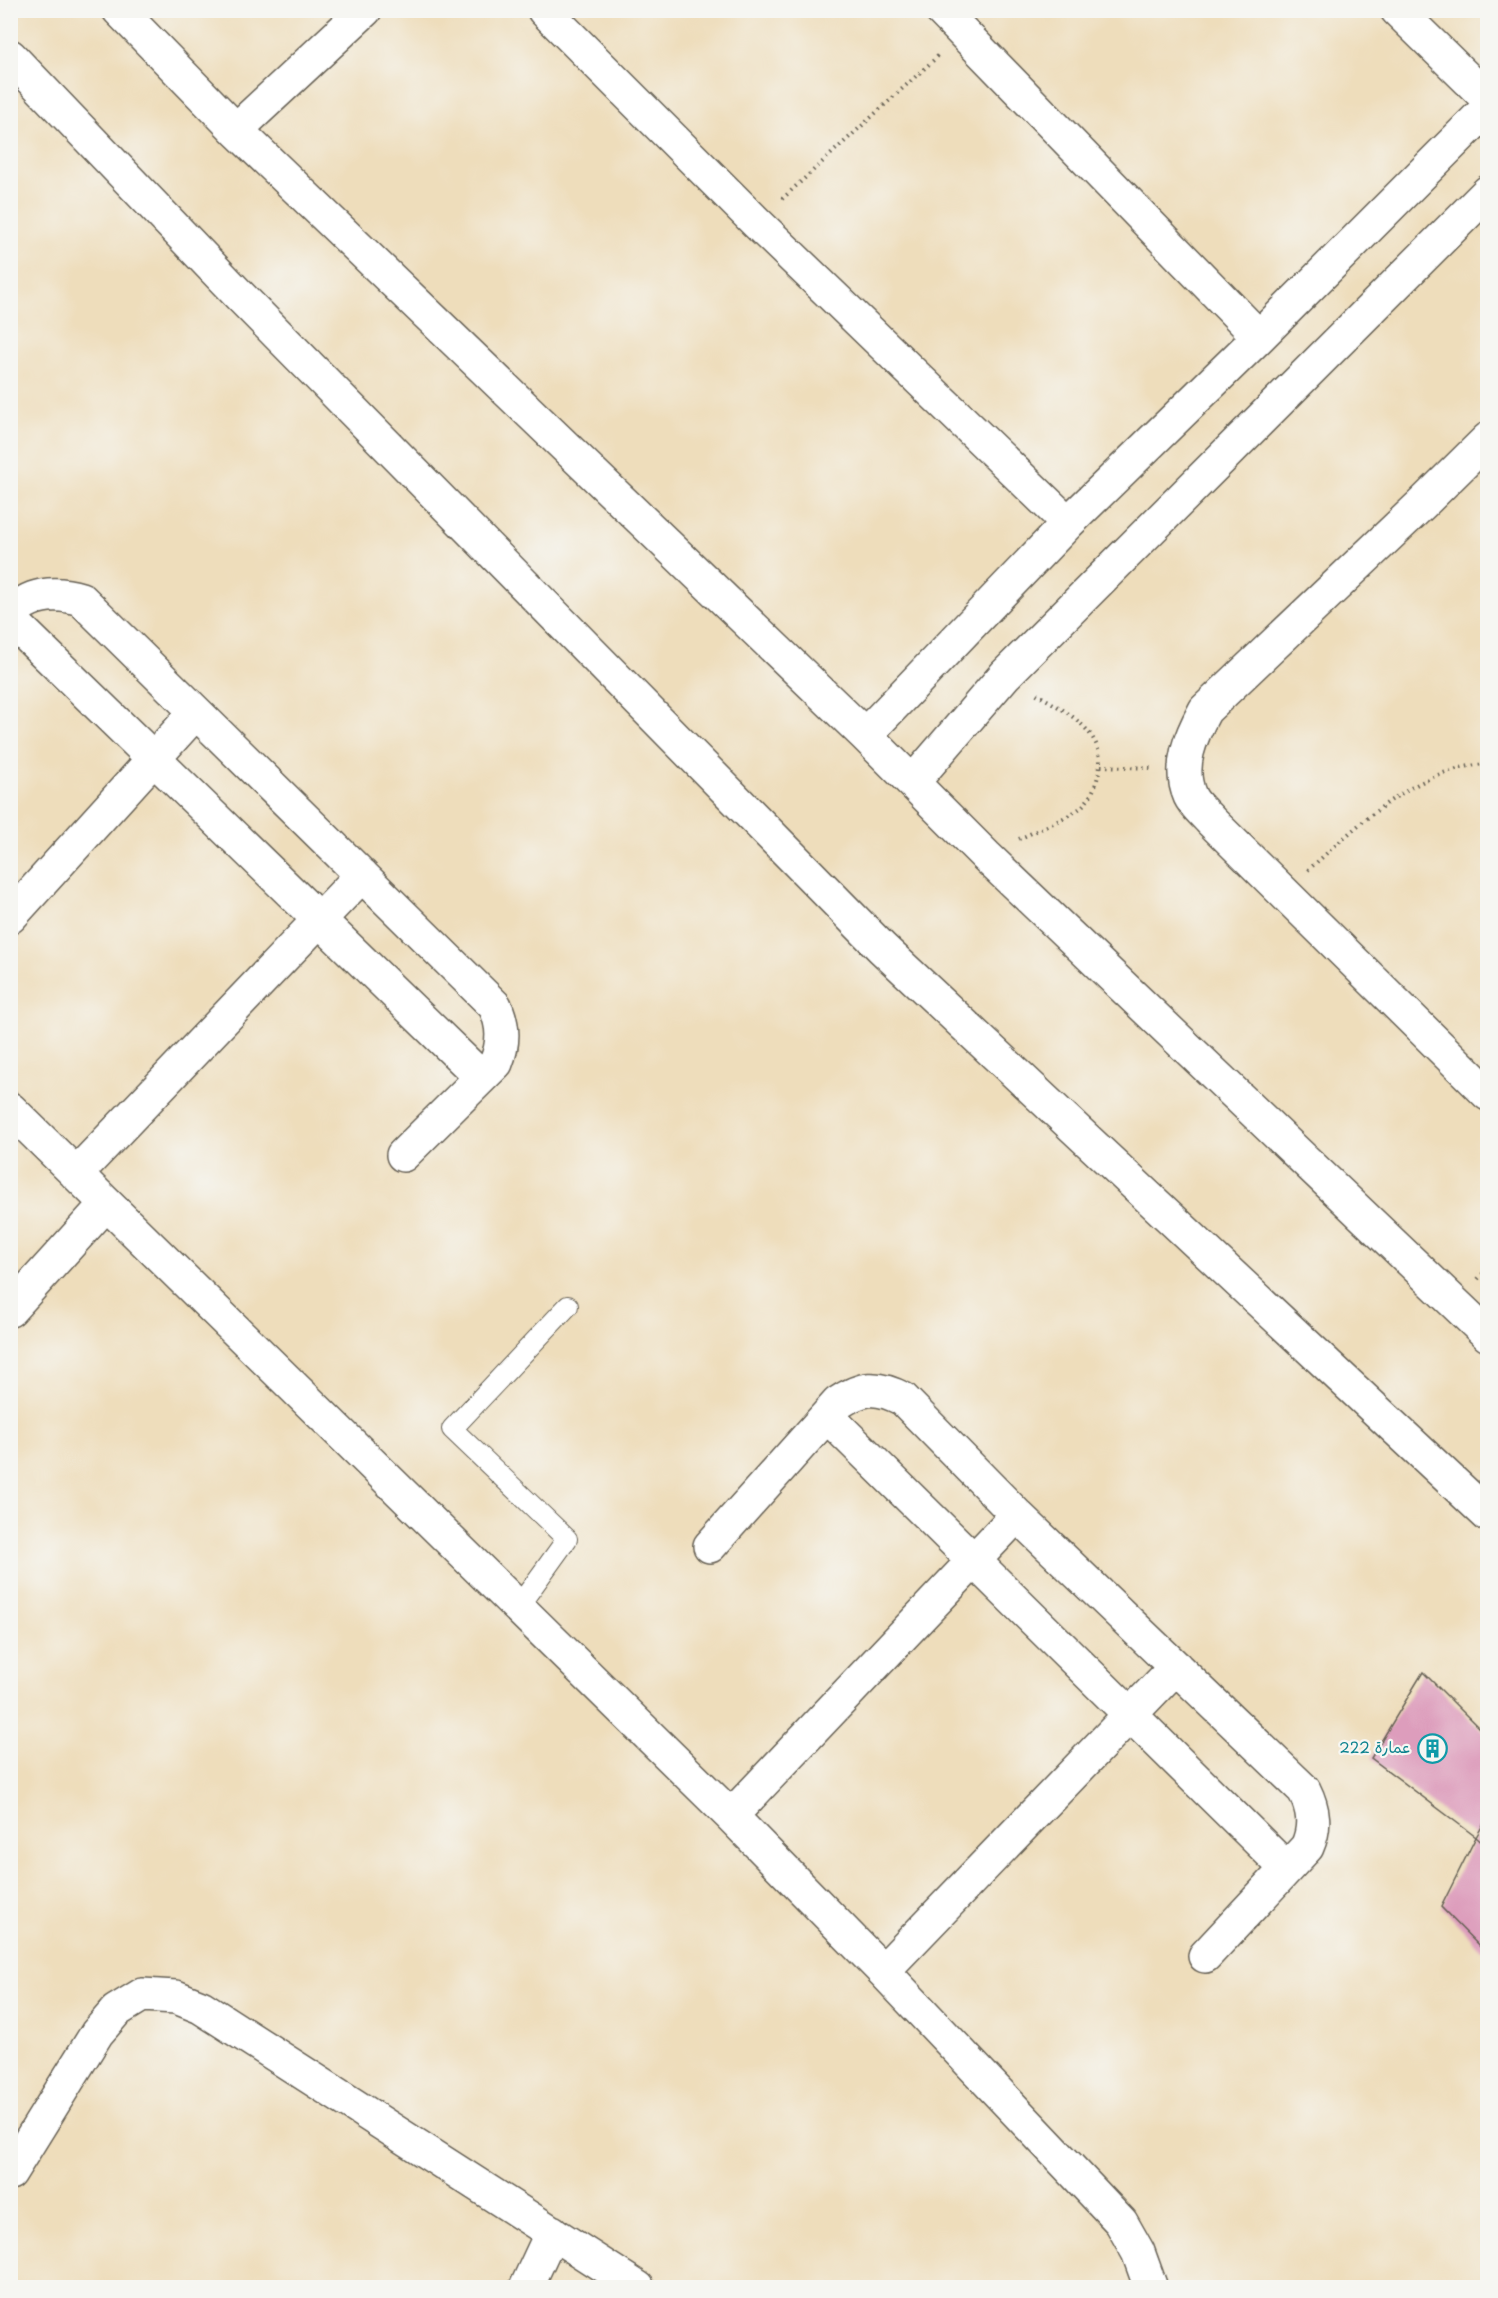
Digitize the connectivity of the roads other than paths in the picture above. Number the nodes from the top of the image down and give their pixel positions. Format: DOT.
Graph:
graph roads {
  1 [pos="118,10"];
  2 [pos="365,10"];
  3 [pos="543,10"];
  4 [pos="1397,10"];
  5 [pos="952,22"];
  6 [pos="10,56"];
  7 [pos="1488,99"];
  8 [pos="1488,108"];
  9 [pos="236,130"];
  10 [pos="1488,192"];
  11 [pos="1259,337"];
  12 [pos="1488,439"];
  13 [pos="1068,523"];
  14 [pos="10,617"];
  15 [pos="196,712"];
  16 [pos="865,735"];
  17 [pos="154,759"];
  18 [pos="913,782"];
  19 [pos="362,875"];
  20 [pos="10,917"];
  21 [pos="319,920"];
  22 [pos="481,1077"];
  23 [pos="1488,1094"];
  24 [pos="10,1109"];
  25 [pos="403,1155"];
  26 [pos="76,1174"];
  27 [pos="106,1204"];
  28 [pos="568,1306"];
  29 [pos="10,1310"];
  30 [pos="1488,1335"];
  31 [pos="827,1416"];
  32 [pos="1017,1515"];
  33 [pos="1488,1515"];
  34 [pos="710,1546"];
  35 [pos="974,1560"];
  36 [pos="518,1607"];
  37 [pos="1176,1667"];
  38 [pos="1131,1714"];
  39 [pos="731,1816"];
  40 [pos="1286,1868"];
  41 [pos="1205,1956"];
  42 [pos="883,1971"];
  43 [pos="10,2173"];
  44 [pos="552,2232"];
  45 [pos="526,2288"];
  46 [pos="638,2288"];
  47 [pos="1150,2288"];
  1 -- 9 [label="street"];
  2 -- 9 [label="street"];
  3 -- 13 [label="street"];
  4 -- 7 [label="street"];
  5 -- 11 [label="street"];
  6 -- 33 [label="street"];
  8 -- 11 [label="street"];
  9 -- 16 [label="street"];
  10 -- 18 [label="street"];
  11 -- 13 [label="street"];
  12 -- 23 [label="street"];
  13 -- 16 [label="street"];
  14 -- 15 [label="street"];
  14 -- 17 [label="street"];
  15 -- 17 [label="street"];
  15 -- 19 [label="street"];
  16 -- 18 [label="street"];
  17 -- 20 [label="street"];
  17 -- 21 [label="street"];
  18 -- 30 [label="street"];
  19 -- 21 [label="street"];
  19 -- 22 [label="street"];
  21 -- 22 [label="street"];
  21 -- 26 [label="street"];
  22 -- 25 [label="street"];
  24 -- 26 [label="street"];
  26 -- 27 [label="street"];
  27 -- 29 [label="street"];
  27 -- 36 [label="street"];
  28 -- 36 [label="lane"];
  31 -- 32 [label="street"];
  31 -- 34 [label="street"];
  31 -- 35 [label="street"];
  32 -- 35 [label="street"];
  32 -- 37 [label="street"];
  35 -- 38 [label="street"];
  35 -- 39 [label="street"];
  36 -- 39 [label="street"];
  37 -- 38 [label="street"];
  37 -- 40 [label="street"];
  38 -- 40 [label="street"];
  38 -- 42 [label="street"];
  39 -- 42 [label="street"];
  40 -- 41 [label="street"];
  42 -- 47 [label="street"];
  43 -- 44 [label="street"];
  44 -- 45 [label="street"];
  44 -- 46 [label="street"];
}
